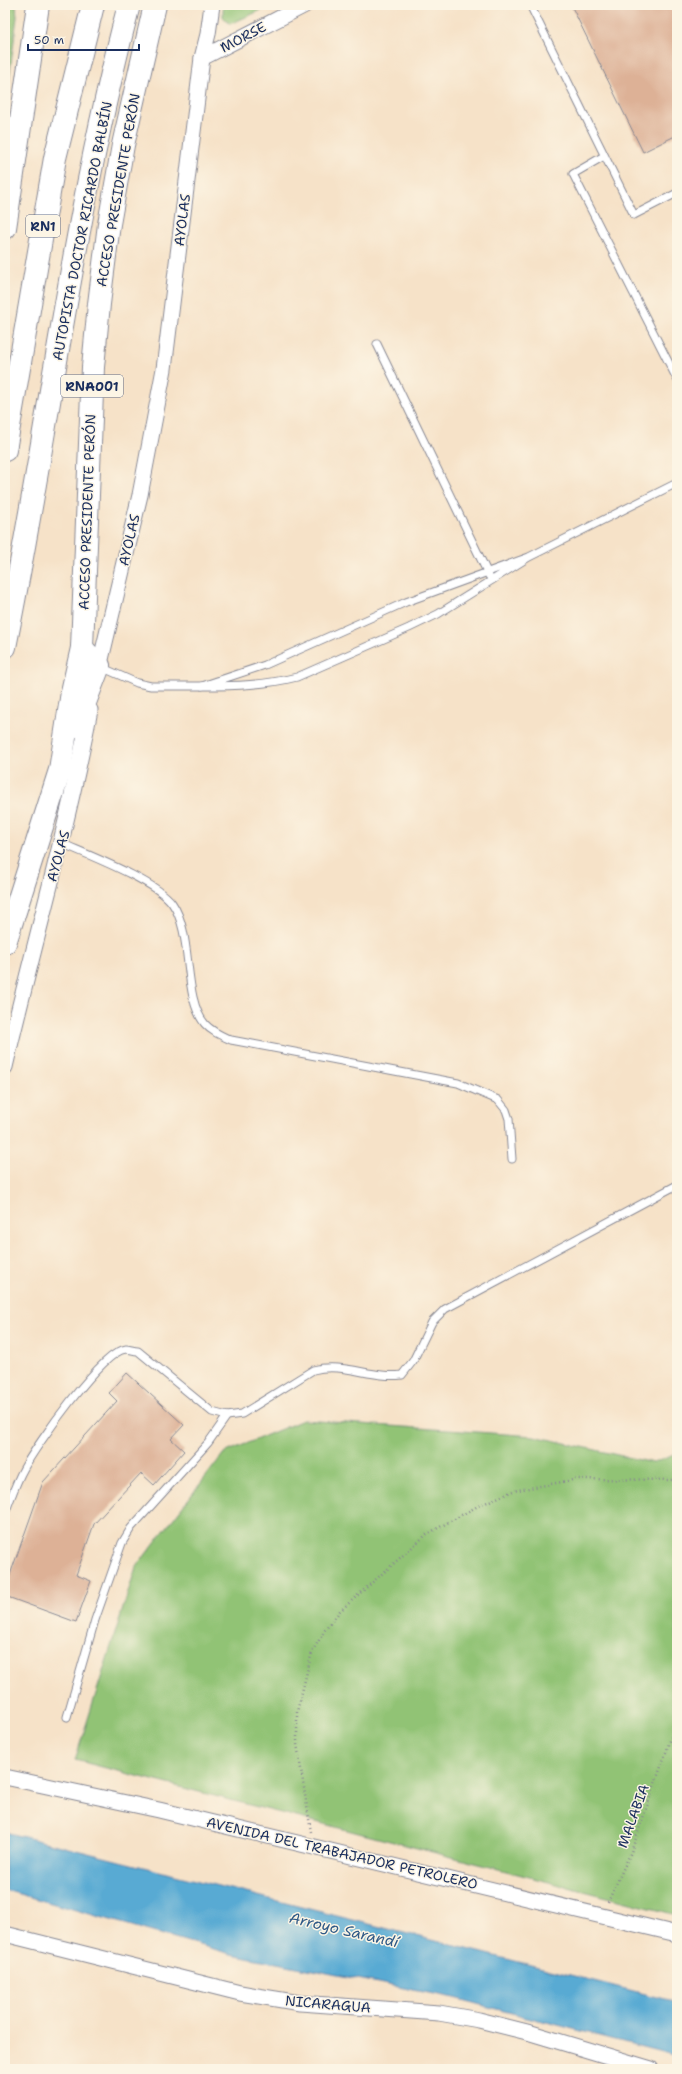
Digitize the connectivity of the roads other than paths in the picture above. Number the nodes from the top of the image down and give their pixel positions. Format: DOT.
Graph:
graph roads {
  1 [pos="22,5"];
  2 [pos="38,5"];
  3 [pos="93,5"];
  4 [pos="129,5"];
  5 [pos="154,5"];
  6 [pos="212,5"];
  7 [pos="305,5"];
  8 [pos="530,5"];
  9 [pos="30,52"];
  10 [pos="202,58"];
  11 [pos="604,156"];
  12 [pos="677,193"];
  13 [pos="5,228"];
  14 [pos="377,344"];
  15 [pos="677,379"];
  16 [pos="5,450"];
  17 [pos="677,483"];
  18 [pos="529,557"];
  19 [pos="487,572"];
  20 [pos="491,581"];
  21 [pos="5,647"];
  22 [pos="82,648"];
  23 [pos="99,666"];
  24 [pos="202,686"];
  25 [pos="60,770"];
  26 [pos="61,843"];
  27 [pos="5,943"];
  28 [pos="5,1067"];
  29 [pos="512,1159"];
  30 [pos="677,1185"];
  31 [pos="227,1416"];
  32 [pos="5,1513"];
  33 [pos="66,1717"];
  34 [pos="5,1777"];
  35 [pos="5,1934"];
  36 [pos="677,1934"];
  37 [pos="651,2069"];
  1 -- 9 [label="highway"];
  2 -- 9 [label="highway"];
  3 -- 16 [label="highway, RN1"];
  4 -- 21 [label="highway, AUTOPISTA DOCTOR RICARDO BALBÍN / RN1"];
  5 -- 22 [label="highway, ACCESO PRESIDENTE PERÓN / RNA001"];
  6 -- 10 [label="street, AYOLAS"];
  7 -- 10 [label="street, MORSE"];
  8 -- 11 [label="lane"];
  9 -- 13 [label="highway"];
  10 -- 23 [label="street, AYOLAS"];
  11 -- 12 [label="lane"];
  11 -- 15 [label="lane"];
  14 -- 19 [label="lane"];
  17 -- 18 [label="lane"];
  18 -- 19 [label="lane"];
  18 -- 20 [label="lane"];
  19 -- 20 [label="lane"];
  19 -- 24 [label="lane"];
  20 -- 24 [label="lane"];
  22 -- 23 [label="highway"];
  22 -- 25 [label="highway, ACCESO PRESIDENTE PERÓN / RNA001"];
  23 -- 24 [label="lane"];
  23 -- 25 [label="highway"];
  23 -- 26 [label="street, AYOLAS"];
  25 -- 27 [label="highway, ACCESO PRESIDENTE PERÓN / RNA001"];
  26 -- 28 [label="street, AYOLAS"];
  26 -- 29 [label="lane"];
  30 -- 31 [label="lane"];
  31 -- 32 [label="lane"];
  31 -- 33 [label="lane"];
  34 -- 36 [label="street, AVENIDA DEL TRABAJADOR PETROLERO"];
  35 -- 37 [label="street, NICARAGUA"];
}
